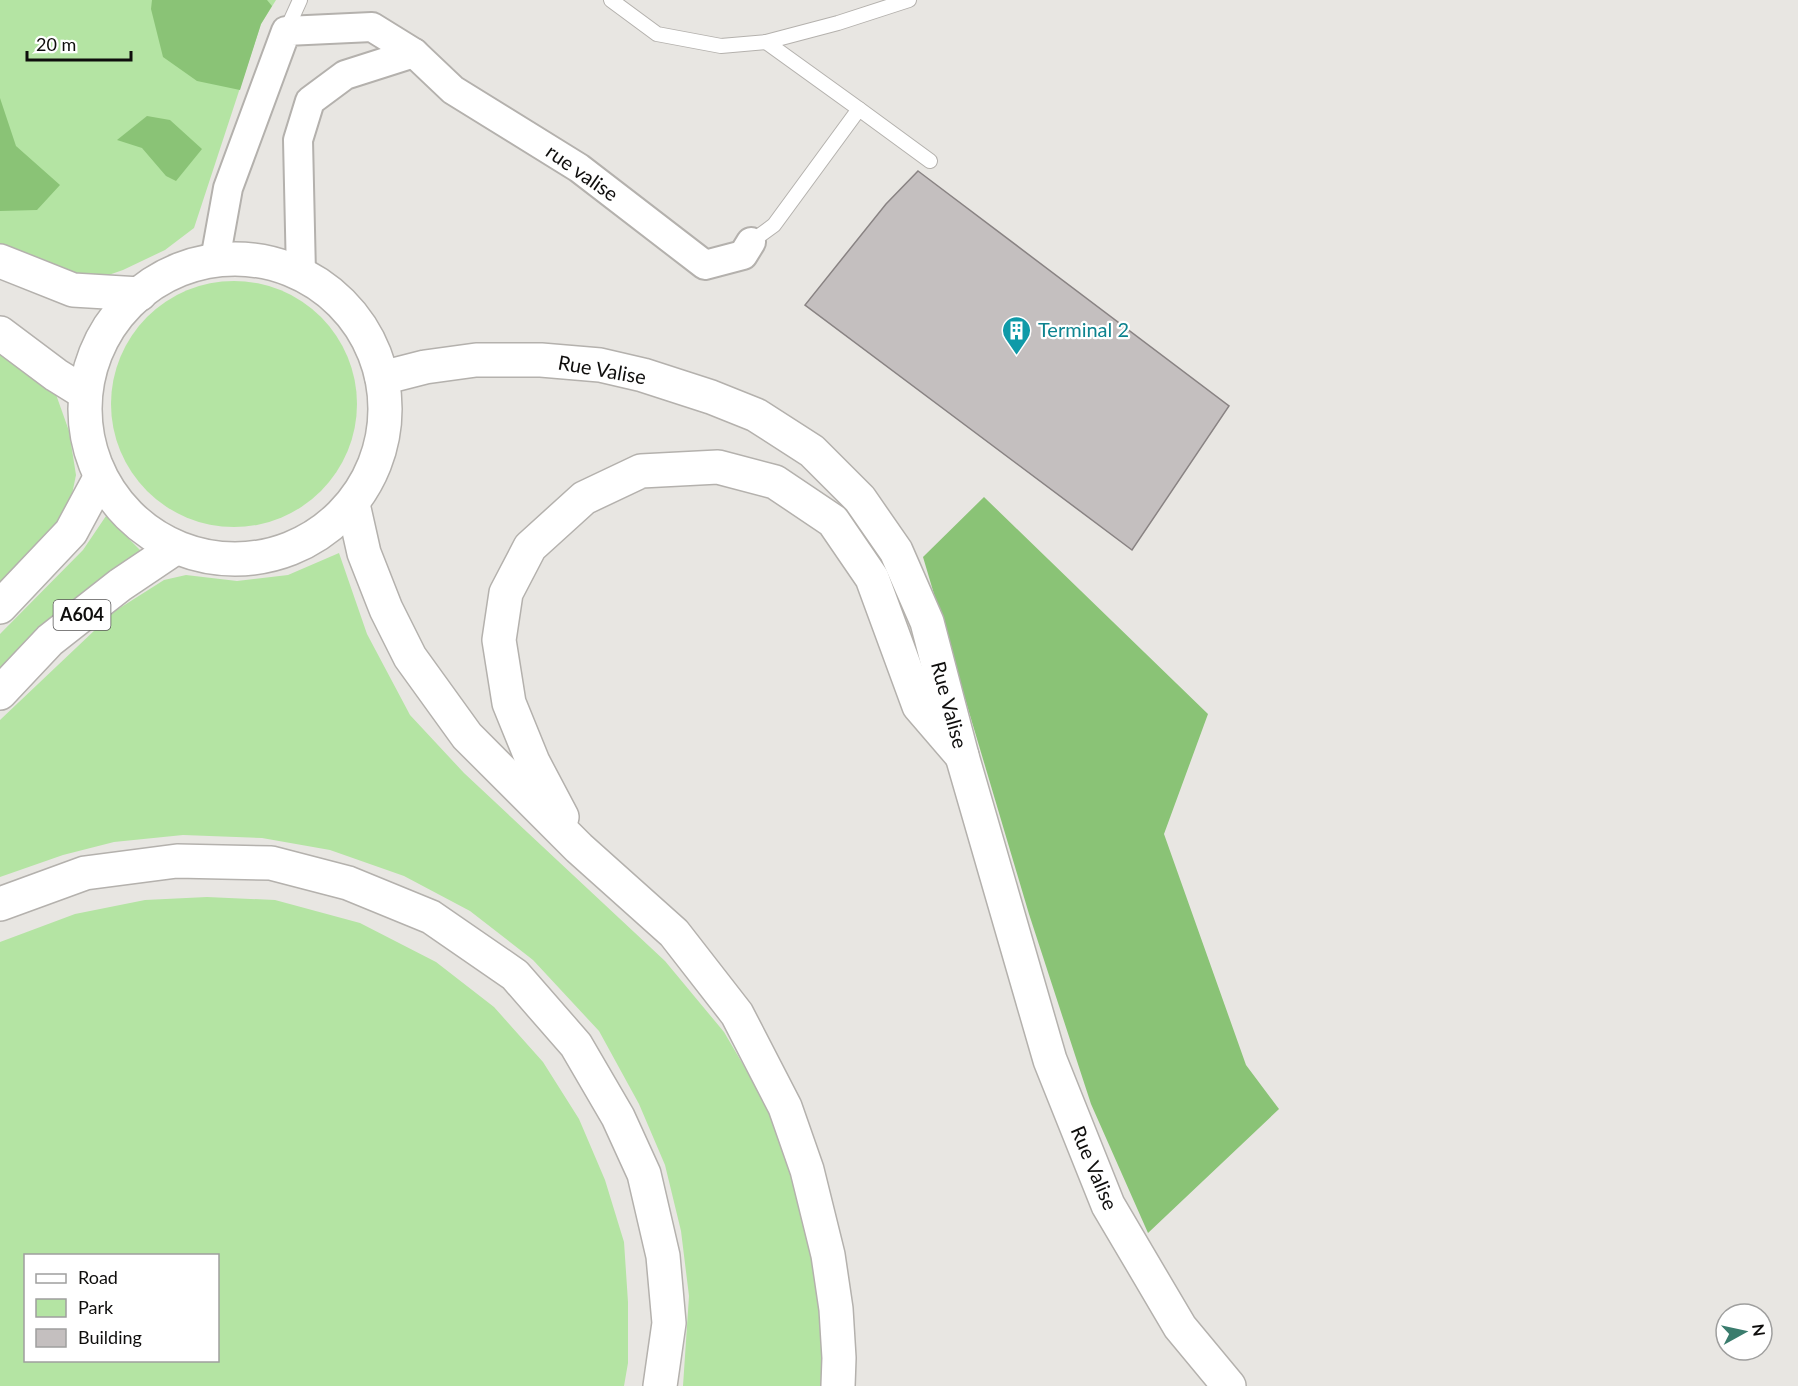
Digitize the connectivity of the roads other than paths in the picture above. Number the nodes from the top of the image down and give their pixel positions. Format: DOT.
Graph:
graph roads {
  1 [pos="300,0"];
  2 [pos="611,0"];
  3 [pos="909,0"];
  4 [pos="286,31"];
  5 [pos="766,42"];
  6 [pos="414,53"];
  7 [pos="859,109"];
  8 [pos="930,161"];
  9 [pos="751,242"];
  10 [pos="215,260"];
  11 [pos="0,261"];
  12 [pos="301,274"];
  13 [pos="140,294"];
  14 [pos="0,333"];
  15 [pos="382,378"];
  16 [pos="85,393"];
  17 [pos="100,478"];
  18 [pos="353,504"];
  19 [pos="175,548"];
  20 [pos="0,607"];
  21 [pos="0,693"];
  22 [pos="962,756"];
  23 [pos="579,848"];
  24 [pos="0,904"];
  25 [pos="660,1386"];
  26 [pos="838,1386"];
  27 [pos="1229,1386"];
  1 -- 4 [label="lane"];
  2 -- 5 [label="lane"];
  3 -- 5 [label="lane"];
  4 -- 6 [label="street"];
  4 -- 10 [label="street"];
  5 -- 7 [label="lane"];
  6 -- 9 [label="street, rue valise"];
  6 -- 12 [label="street"];
  7 -- 8 [label="lane"];
  7 -- 9 [label="lane"];
  10 -- 12 [label="main road"];
  10 -- 13 [label="main road"];
  11 -- 13 [label="main road"];
  12 -- 15 [label="main road"];
  13 -- 16 [label="main road"];
  14 -- 16 [label="main road"];
  15 -- 18 [label="main road"];
  15 -- 22 [label="main road, Rue Valise"];
  16 -- 17 [label="main road"];
  17 -- 19 [label="main road"];
  17 -- 20 [label="main road"];
  18 -- 19 [label="main road"];
  18 -- 23 [label="main road"];
  19 -- 21 [label="main road, A604"];
  22 -- 23 [label="main road"];
  22 -- 27 [label="main road, Rue Valise"];
  23 -- 26 [label="main road"];
  24 -- 25 [label="main road"];
}
